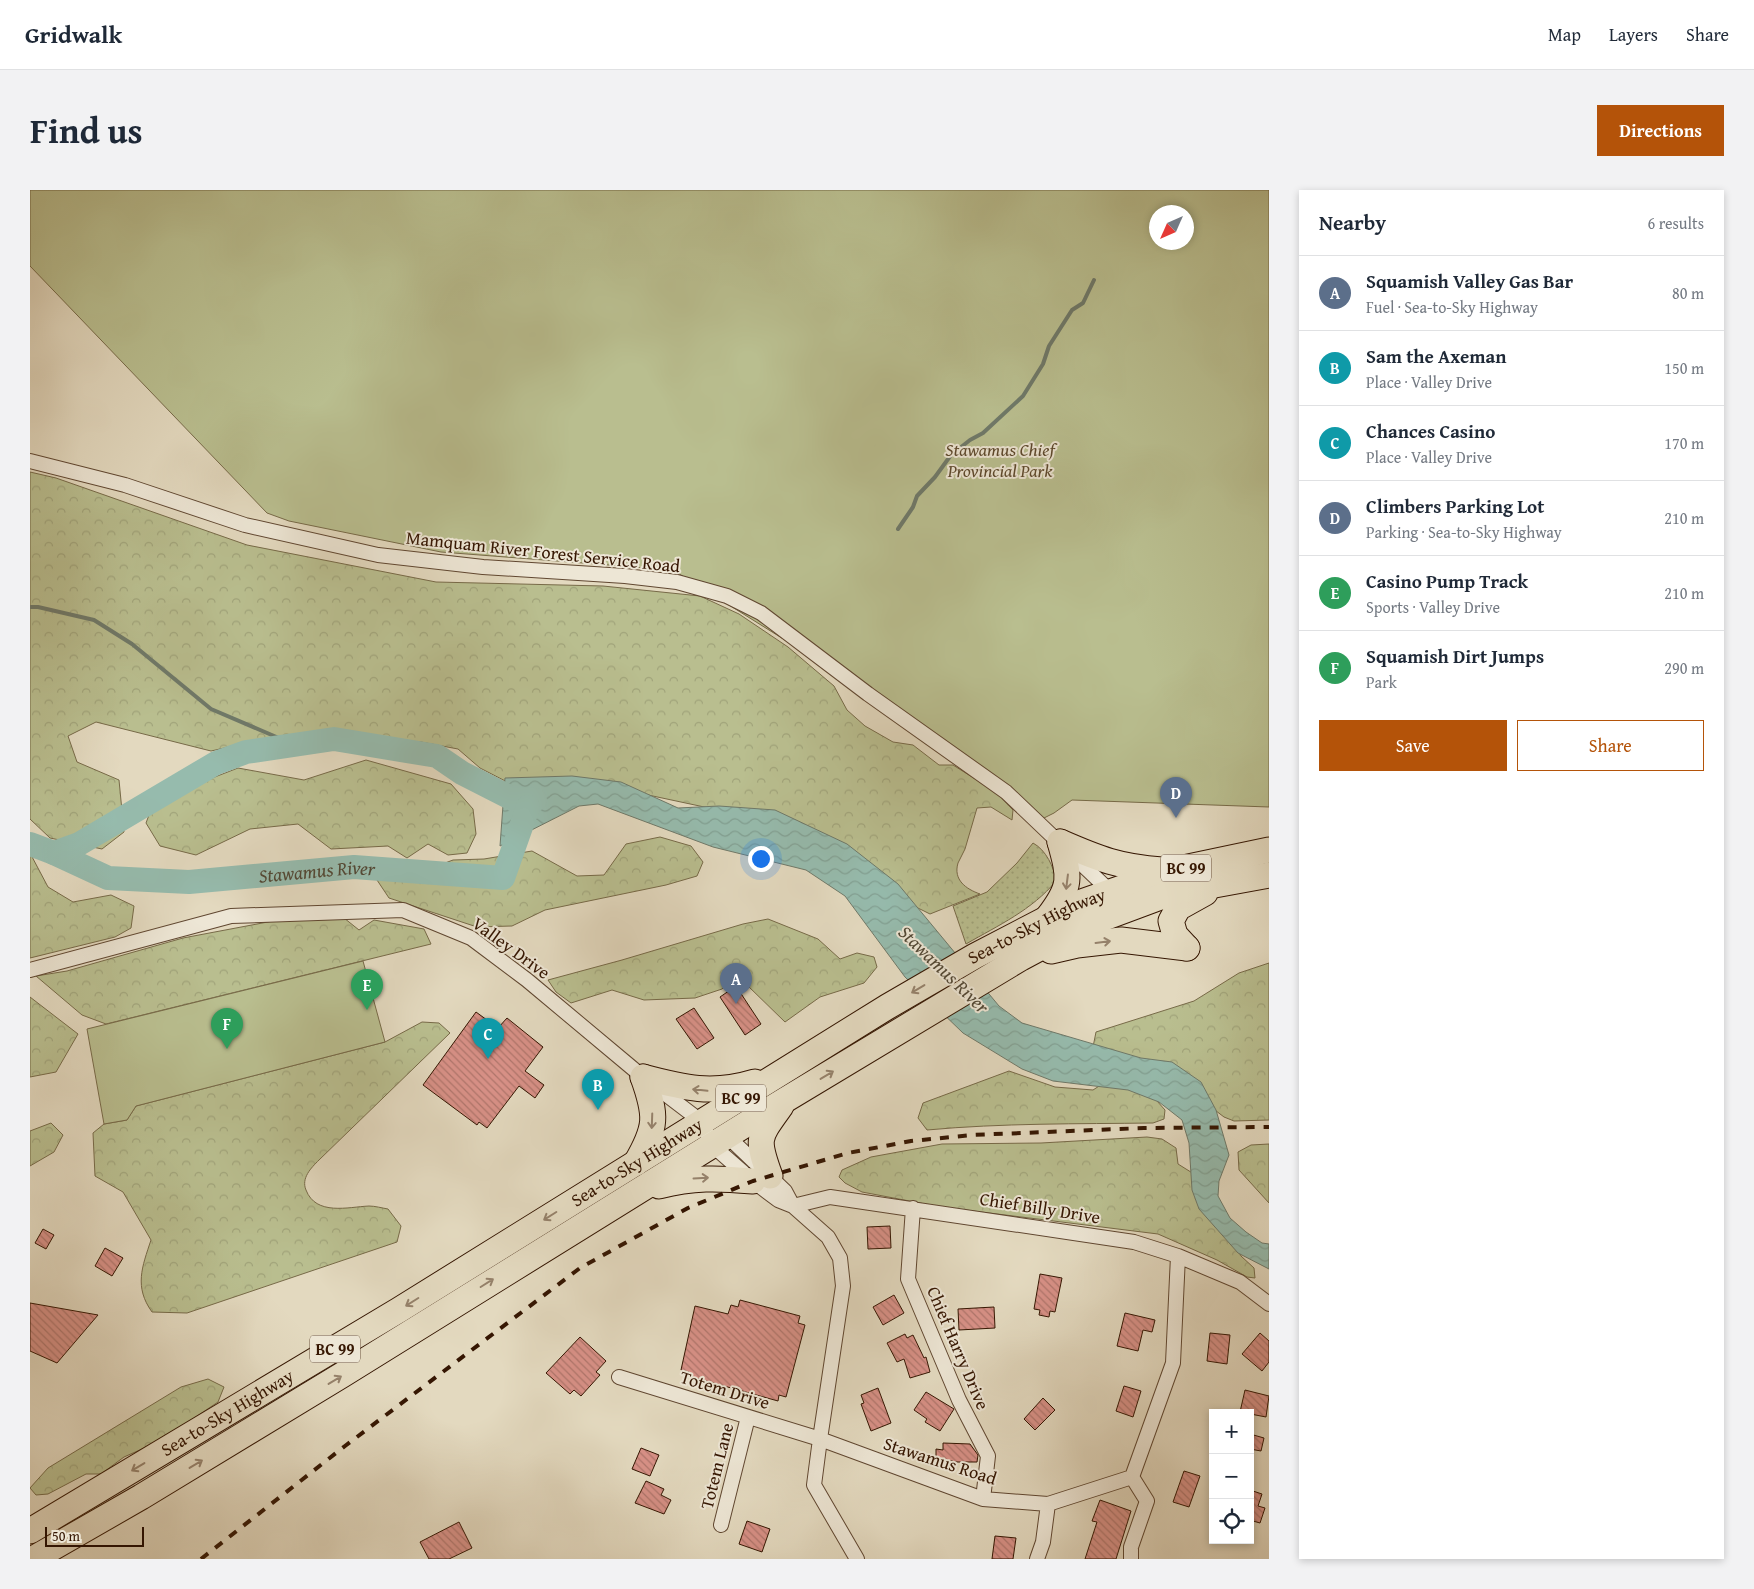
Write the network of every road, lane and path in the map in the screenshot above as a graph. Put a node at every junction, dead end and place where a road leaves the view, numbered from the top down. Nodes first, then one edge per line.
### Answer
1 (30, 461) edge
2 (1060, 842) junction
3 (1269, 850) edge
4 (1174, 870) junction
5 (1269, 875) edge
6 (1220, 884) junction
7 (1110, 892) junction
8 (1128, 909) junction
9 (1048, 918) junction
10 (1021, 958) junction
11 (30, 970) edge
12 (781, 1073) junction
13 (643, 1078) junction
14 (785, 1100) junction
15 (702, 1122) junction
16 (720, 1140) junction
17 (636, 1163) junction
18 (762, 1178) junction
19 (637, 1191) junction
20 (793, 1206) junction
21 (913, 1208) junction
22 (1178, 1256) junction
23 (1269, 1304) edge
24 (619, 1377) dead end
25 (748, 1417) junction
26 (820, 1439) junction
27 (1132, 1478) junction
28 (983, 1498) junction
29 (1048, 1504) junction
30 (721, 1525) dead end
31 (30, 1531) edge
32 (33, 1559) edge
33 (857, 1559) edge
34 (1037, 1559) edge
35 (1132, 1559) edge

1 - 2 street, Mamquam River Forest Service Road
2 - 4 highway
2 - 7 street, Mamquam River Forest Service Road
2 -> 9 highway
3 - 4 highway, Sea-to-Sky Highway / BC 99
4 - 7 highway, Sea-to-Sky Highway / BC 99
5 - 6 highway, Sea-to-Sky Highway / BC 99
6 - 8 highway, Sea-to-Sky Highway / BC 99
10 -> 6 highway
7 - 8 street, Mamquam River Forest Service Road
7 - 9 highway, Sea-to-Sky Highway / BC 99
8 - 10 highway, Sea-to-Sky Highway / BC 99
9 -> 12 highway, Sea-to-Sky Highway / BC 99
14 -> 10 highway, Sea-to-Sky Highway / BC 99
11 - 13 street, Valley Drive
12 -> 13 highway
12 - 15 highway, Sea-to-Sky Highway / BC 99
13 - 15 street, Valley Drive
13 -> 17 highway
14 - 16 highway, Sea-to-Sky Highway / BC 99
14 - 18 highway
15 - 16 street, Valley Drive
15 - 17 highway, Sea-to-Sky Highway / BC 99
16 - 18 street
16 - 19 highway, Sea-to-Sky Highway / BC 99
17 -> 31 highway, Sea-to-Sky Highway / BC 99
19 -> 18 highway
18 - 20 street
32 -> 19 highway, Sea-to-Sky Highway / BC 99
20 - 21 street, Chief Billy Drive
20 - 26 street
21 - 22 street, Chief Billy Drive
21 - 28 street, Chief Harry Drive
22 - 23 street, Chief Billy Drive
22 - 27 street
24 - 25 street, Totem Drive
25 - 26 street, Totem Drive
25 - 30 street, Totem Lane
26 - 28 street, Stawamus Road
26 - 33 street
27 - 29 street, Stawamus Road
27 - 35 street
28 - 29 street, Stawamus Road
29 - 34 street

